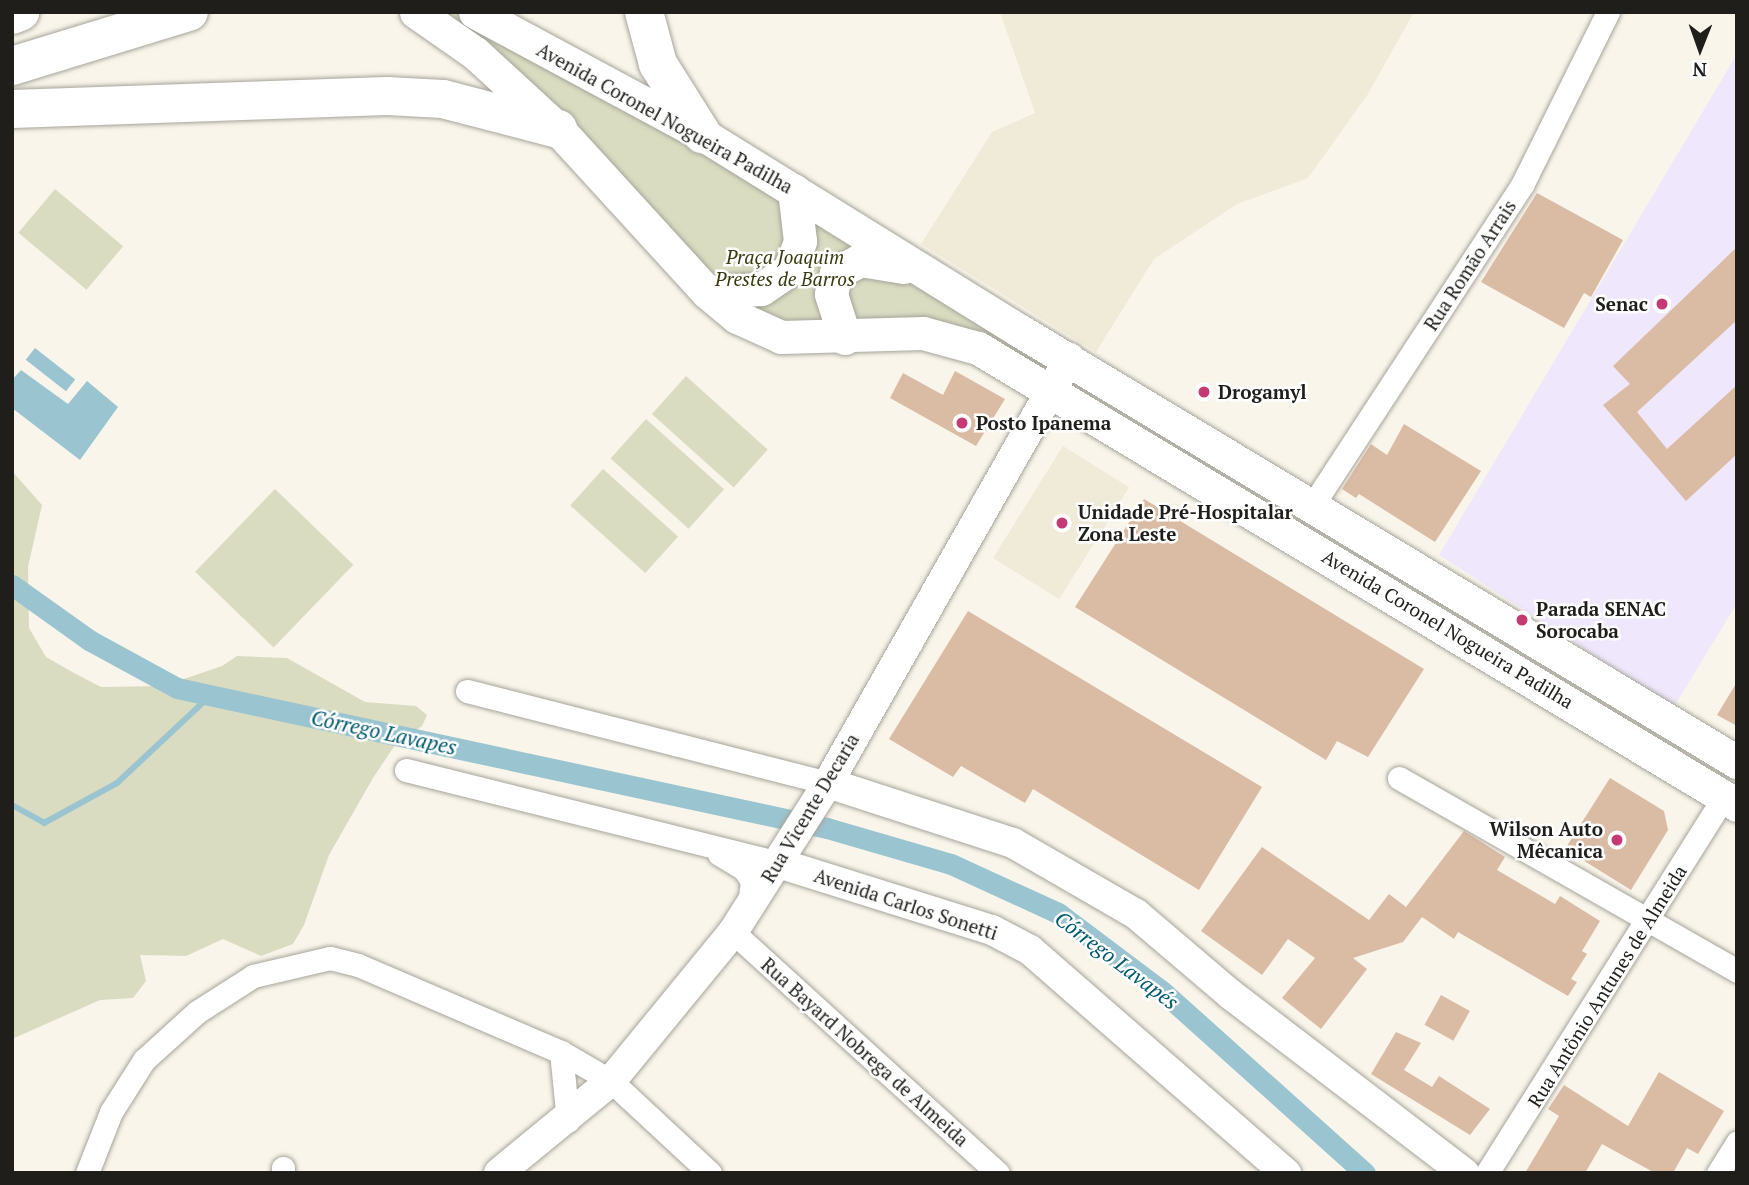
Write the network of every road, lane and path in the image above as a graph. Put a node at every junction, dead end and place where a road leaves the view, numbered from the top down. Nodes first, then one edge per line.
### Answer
1 (20, 12) edge
2 (189, 12) edge
3 (416, 12) edge
4 (475, 12) edge
5 (644, 12) edge
6 (1608, 12) edge
7 (12, 15) edge
8 (12, 66) edge
9 (12, 109) edge
10 (558, 129) junction
11 (702, 134) junction
12 (794, 190) junction
13 (923, 272) junction
14 (707, 292) junction
15 (845, 338) junction
16 (1069, 358) junction
17 (1051, 389) junction
18 (1312, 506) junction
19 (467, 691) dead end
20 (854, 737) junction
21 (1737, 762) edge
22 (406, 770) dead end
23 (1399, 778) dead end
24 (823, 790) junction
25 (886, 800) junction
26 (1730, 801) edge
27 (654, 829) junction
28 (784, 854) junction
29 (749, 906) junction
30 (1650, 919) junction
31 (733, 932) junction
32 (1737, 971) edge
33 (561, 1052) junction
34 (611, 1081) junction
35 (568, 1121) junction
36 (1737, 1142) edge
37 (87, 1173) edge
38 (499, 1173) edge
39 (710, 1173) edge
40 (998, 1173) edge
41 (1286, 1173) edge
42 (1464, 1173) edge
43 (1487, 1173) edge
44 (1717, 1173) edge

1 - 7 highway
2 - 8 highway
3 - 10 main road, Avenida Coronel Nogueira Padilha
4 - 11 main road, Avenida Coronel Nogueira Padilha
5 - 11 highway
6 - 18 street, Rua Romão Arrais
9 - 10 highway
10 - 14 main road, Avenida Coronel Nogueira Padilha
11 - 12 main road, Avenida Coronel Nogueira Padilha
12 - 13 main road, Avenida Coronel Nogueira Padilha
12 - 14 main road
13 - 15 main road
13 - 16 main road, Avenida Coronel Nogueira Padilha
14 - 15 main road, Avenida Coronel Nogueira Padilha
15 - 17 main road, Avenida Coronel Nogueira Padilha
16 - 17 street
16 - 18 main road, Avenida Coronel Nogueira Padilha
17 - 20 street, Rua Vicente Decaria
17 - 26 main road, Avenida Coronel Nogueira Padilha
18 - 21 main road, Avenida Coronel Nogueira Padilha
19 - 24 street
20 - 24 street, Rua Vicente Decaria
20 - 25 street
22 - 27 street, Avenida Carlos Sonetti
23 - 30 street
24 - 25 street
24 - 28 street, Rua Vicente Decaria
25 - 42 street
26 - 30 street, Rua Antônio Antunes de Almeida
27 - 28 street, Avenida Carlos Sonetti
27 - 29 street, Avenida Carlos Sonetti
28 - 29 street, Rua Vicente Decaria
28 - 41 street, Avenida Carlos Sonetti
29 - 31 street, Rua Vicente Decaria
30 - 32 street
30 - 43 street, Rua Antônio Antunes de Almeida
31 - 34 street, Rua Vicente Decaria
31 - 40 street, Rua Bayard Nobrega de Almeida
33 - 34 street
33 - 35 street
33 - 37 street
34 - 35 street, Rua Vicente Decaria
34 - 39 street
35 - 38 street, Rua Vicente Decaria
36 - 44 street

